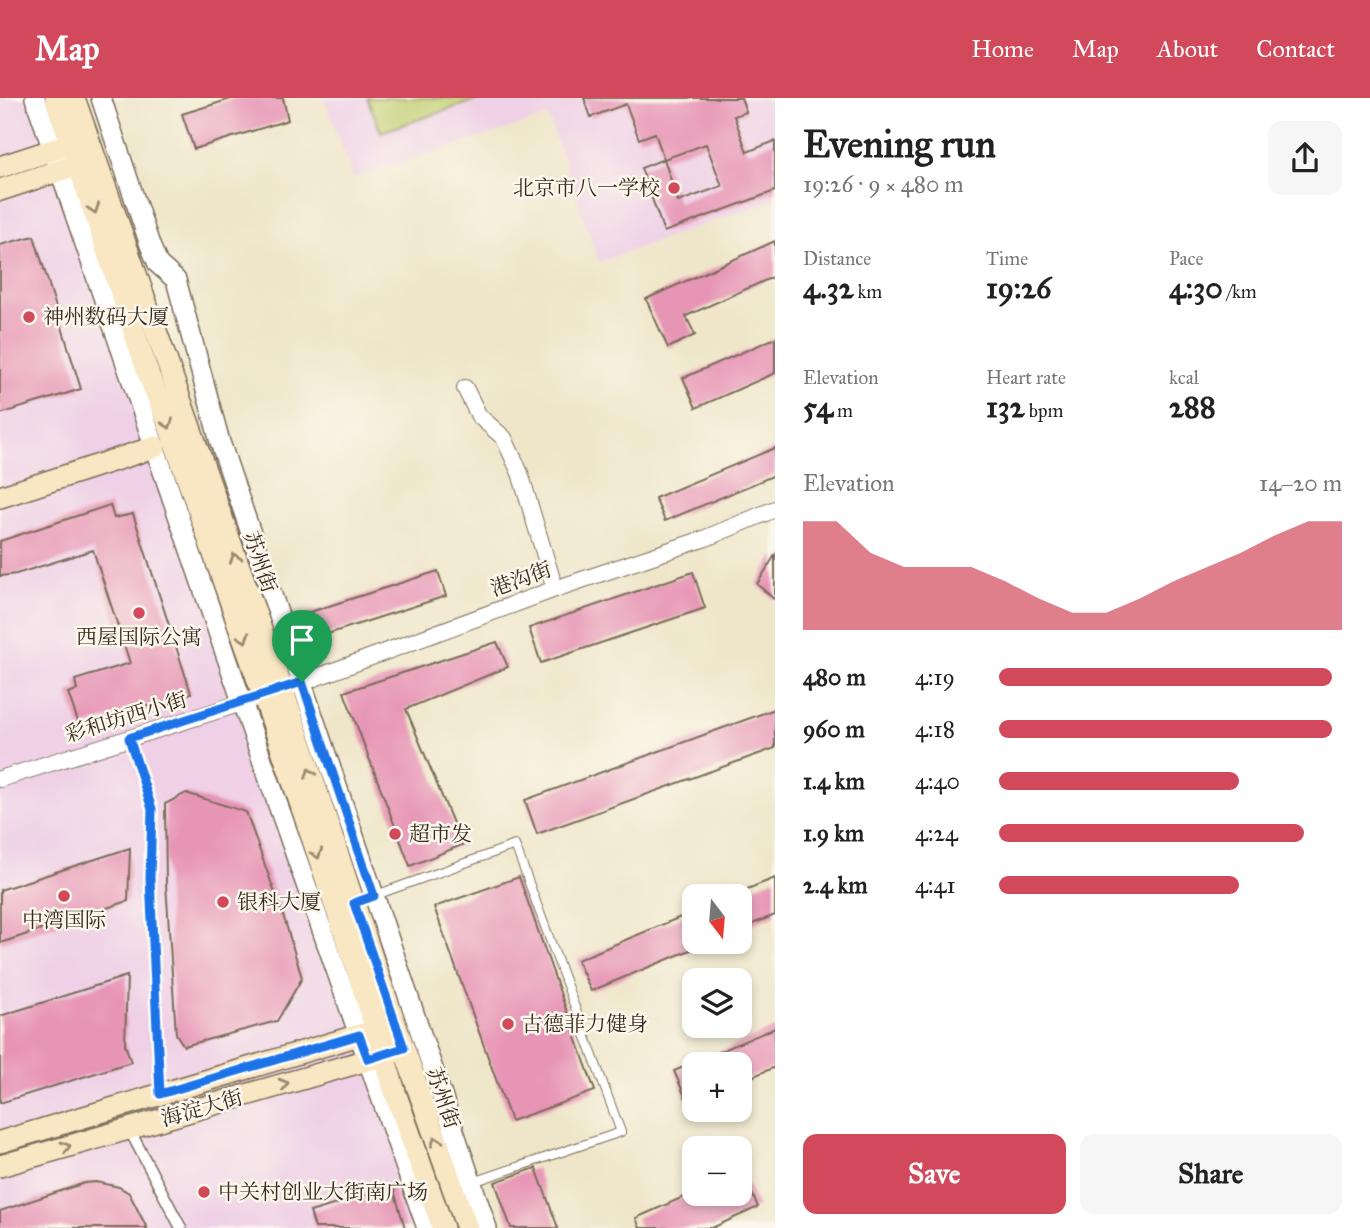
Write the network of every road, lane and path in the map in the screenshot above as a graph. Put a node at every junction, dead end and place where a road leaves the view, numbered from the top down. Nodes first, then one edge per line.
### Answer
1 (35, 98) edge
2 (55, 98) edge
3 (74, 98) edge
4 (101, 98) edge
5 (74, 154) junction
6 (0, 167) edge
7 (0, 190) edge
8 (465, 388) dead end
9 (155, 447) junction
10 (0, 497) edge
11 (775, 509) edge
12 (555, 589) junction
13 (272, 692) junction
14 (129, 738) junction
15 (0, 779) edge
16 (374, 896) junction
17 (354, 903) junction
18 (377, 1029) junction
19 (404, 1048) junction
20 (376, 1057) junction
21 (160, 1094) junction
22 (128, 1129) junction
23 (0, 1142) edge
24 (0, 1166) edge
25 (463, 1186) junction
26 (181, 1228) edge
27 (427, 1228) edge
28 (443, 1228) edge
29 (467, 1228) edge
30 (487, 1228) edge

1 - 5 street, 苏州街
2 - 5 main road, 苏州街
3 - 5 main road, 苏州街
4 - 13 street, 苏州街
5 - 6 main road
5 - 7 main road
5 - 9 street, 苏州街
5 - 13 main road, 苏州街
8 - 12 street
9 - 10 main road
9 - 13 street, 苏州街
11 - 12 street, 港沟街
12 - 13 street, 港沟街
13 - 14 street, 彩和坊西小街
13 - 16 street, 苏州街
17 -> 13 main road, 苏州街
13 - 18 main road, 苏州街
14 - 15 street, 彩和坊西小街
14 - 21 lane
16 - 17 lane
16 - 25 street, 苏州街
16 - 25 lane
17 - 18 main road, 苏州街
18 - 19 main road, 苏州街
18 - 20 main road, 苏州街
18 - 21 main road, 海淀大街
19 - 20 main road, 海淀大街
25 -> 19 main road, 苏州街
22 -> 20 main road, 海淀大街
20 - 27 street, 苏州街
20 - 28 main road, 苏州街
21 - 23 main road, 海淀大街
24 -> 22 main road, 海淀大街
22 - 26 street
25 - 29 main road, 苏州街
25 - 30 street, 苏州街

